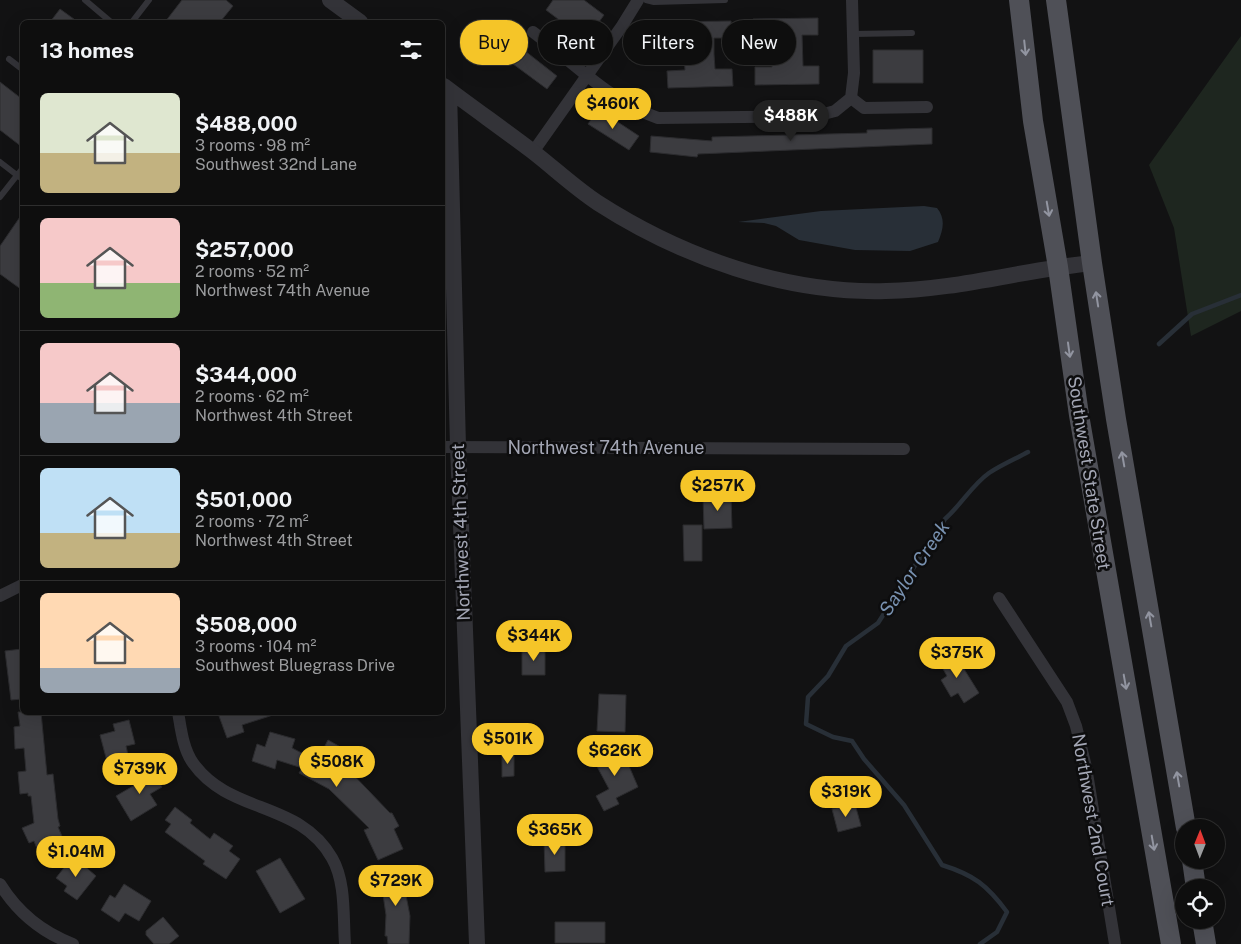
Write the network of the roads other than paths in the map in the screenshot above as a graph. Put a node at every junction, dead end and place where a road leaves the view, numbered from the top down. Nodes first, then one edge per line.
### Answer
1 (85, 0) edge
2 (149, 0) edge
3 (330, 0) edge
4 (638, 0) edge
5 (646, 0) edge
6 (725, 0) edge
7 (852, 0) edge
8 (1020, 0) edge
9 (1056, 0) edge
10 (109, 20) edge
11 (134, 20) edge
12 (357, 20) edge
13 (533, 32) dead end
14 (912, 33) dead end
15 (853, 34) junction
16 (9, 59) dead end
17 (20, 67) edge
18 (588, 76) junction
19 (446, 88) edge
20 (851, 98) junction
21 (927, 107) dead end
22 (533, 152) junction
23 (0, 162) edge
24 (20, 178) edge
25 (0, 197) edge
26 (448, 239) edge
27 (1092, 263) junction
28 (1058, 267) junction
29 (450, 447) edge
30 (904, 450) dead end
31 (20, 585) edge
32 (0, 596) edge
33 (999, 598) dead end
34 (179, 715) edge
35 (1184, 819) edge
36 (0, 884) edge
37 (1204, 929) edge
38 (73, 944) edge
39 (345, 944) edge
40 (477, 944) edge
41 (1115, 944) edge
42 (1171, 944) edge
43 (1206, 944) edge

1 - 10 lane
2 - 11 lane
3 - 12 street
4 - 18 street
5 - 6 lane
7 - 15 street
8 -> 28 main road, Southwest State Street
9 - 27 main road, Southwest State Street
13 - 18 street
14 - 15 lane
15 - 20 street
16 - 17 lane
18 - 20 street
18 - 22 street
19 - 22 street
19 - 26 street, Northwest 4th Street
20 - 21 street
22 - 28 street
23 - 24 lane
24 - 25 lane
26 - 29 street, Northwest 4th Street
27 - 28 street
35 -> 27 main road, Southwest State Street
28 -> 42 main road, Southwest State Street
29 - 30 street, Northwest 74th Avenue
29 - 40 street, Northwest 4th Street
31 - 32 street
33 - 41 street, Northwest 2nd Court
34 - 39 street
36 - 38 street
37 - 43 main road

